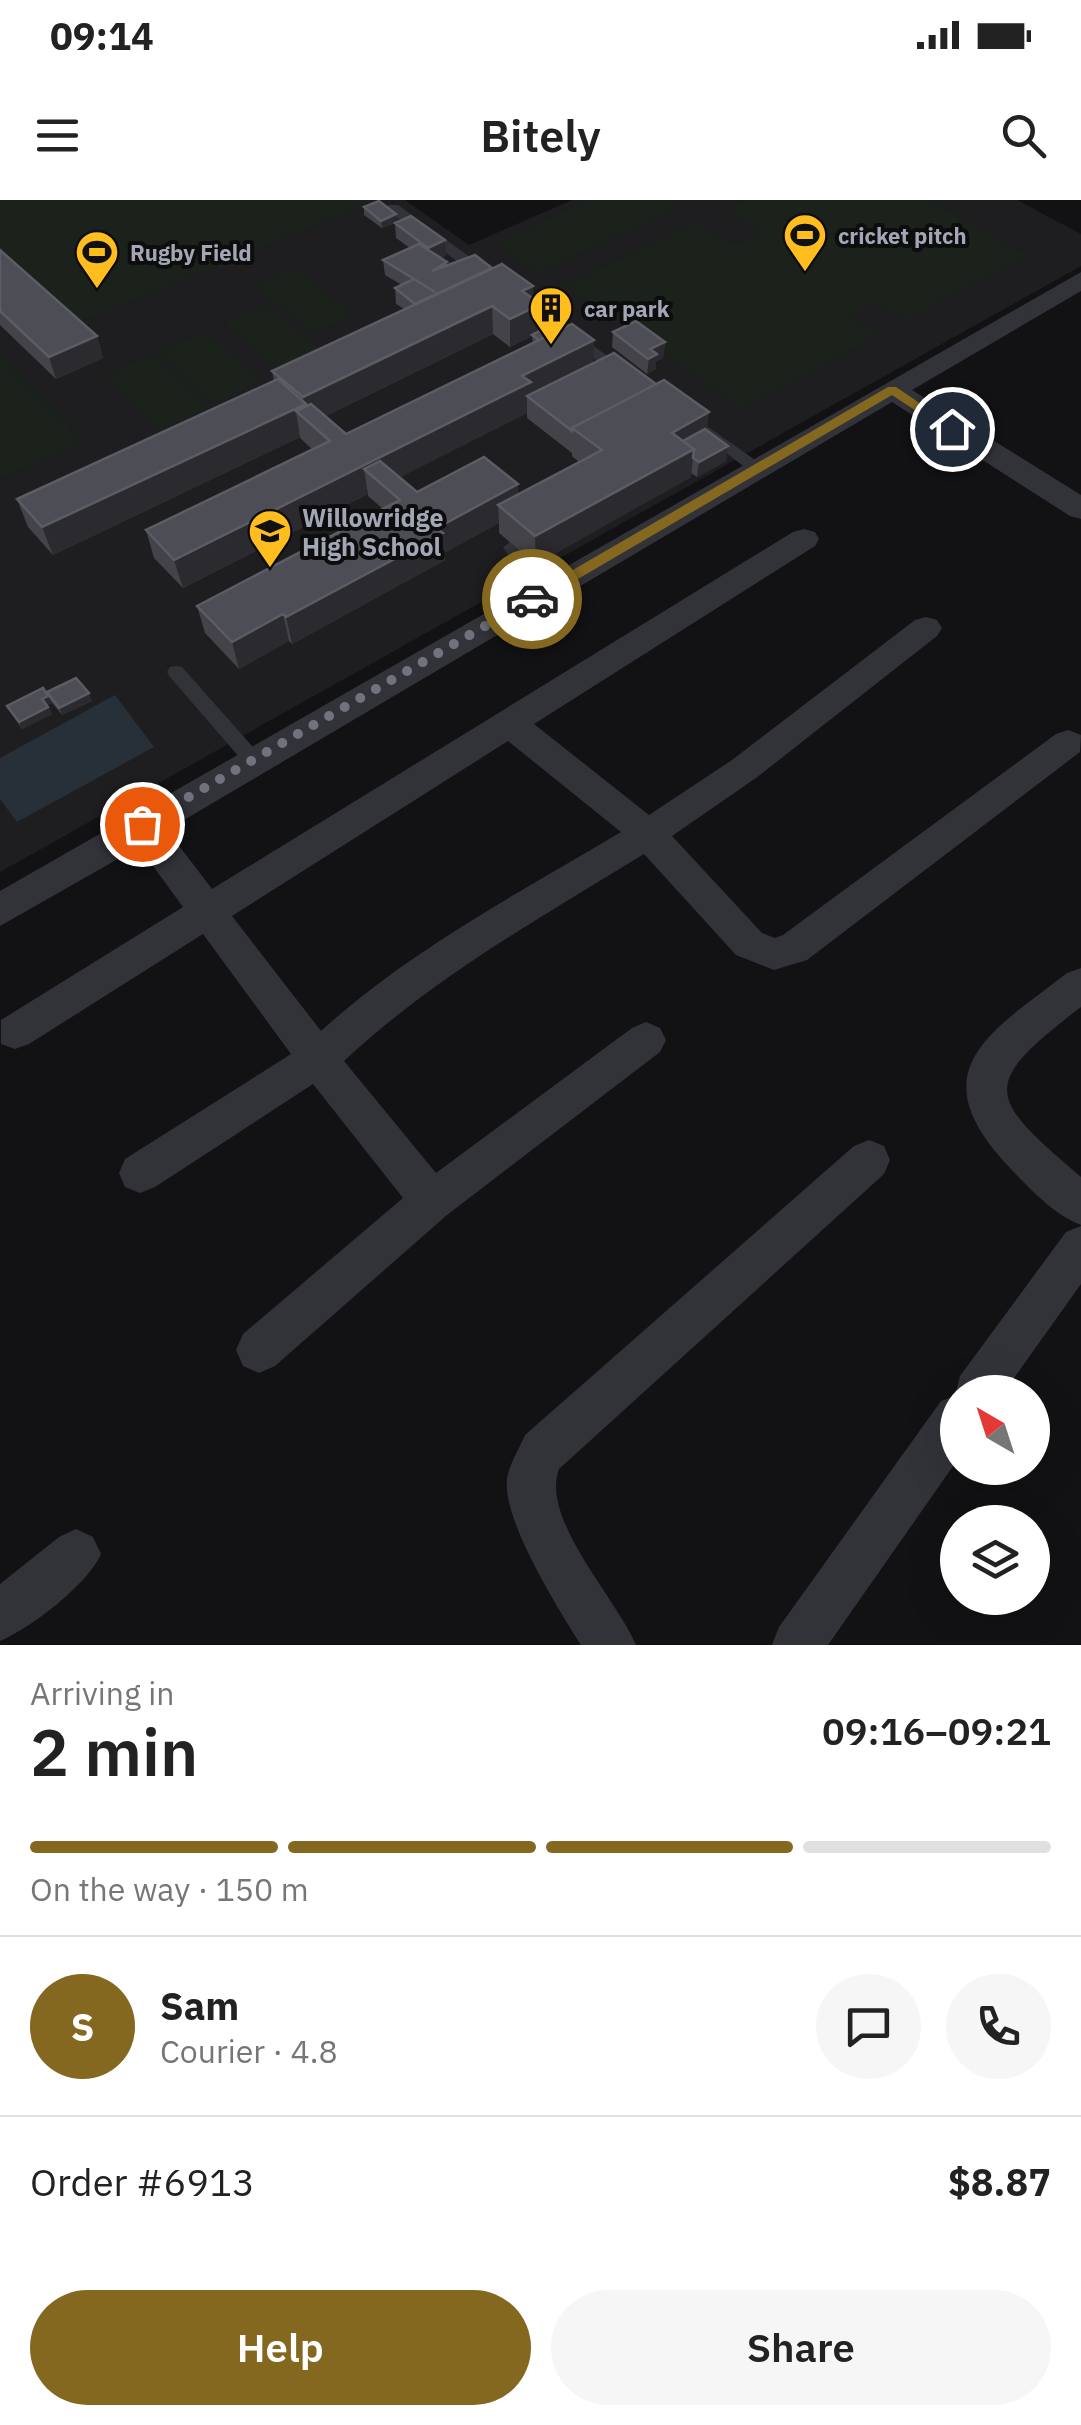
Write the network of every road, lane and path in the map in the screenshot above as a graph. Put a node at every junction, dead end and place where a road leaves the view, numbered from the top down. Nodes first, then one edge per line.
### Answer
1 (393, 208) edge
2 (1081, 280) edge
3 (496, 282) edge
4 (511, 294) edge
5 (644, 386) edge
6 (892, 390) junction
7 (689, 418) edge
8 (704, 429) junction
9 (688, 438) edge
10 (756, 468) junction
11 (1081, 510) edge
12 (556, 517) edge
13 (804, 540) dead end
14 (550, 589) junction
15 (926, 628) dead end
16 (176, 672) dead end
17 (511, 725) junction
18 (1068, 743) dead end
19 (253, 760) junction
20 (142, 824) junction
21 (648, 834) junction
22 (0, 910) edge
23 (206, 910) junction
24 (1081, 985) edge
25 (14, 1032) dead end
26 (646, 1040) dead end
27 (318, 1059) junction
28 (868, 1160) dead end
29 (140, 1173) dead end
30 (432, 1201) junction
31 (1081, 1204) edge
32 (1077, 1261) edge
33 (259, 1350) dead end
34 (989, 1375) edge
35 (940, 1443) edge
36 (76, 1554) dead end
37 (0, 1616) edge
38 (610, 1645) edge
39 (797, 1645) edge

1 - 3 lane
2 - 6 street
4 - 5 lane
6 - 10 street
6 - 11 street
7 - 8 lane
8 - 9 lane
8 - 10 lane
10 - 14 street
12 - 14 lane
13 - 17 street
14 - 19 street
15 - 21 street
16 - 19 lane
17 - 21 street
17 - 23 street
18 - 21 street
19 - 20 street
20 - 22 street
20 - 23 street
21 - 27 street
23 - 25 street
23 - 27 street
24 - 31 street
26 - 30 street
27 - 29 street
27 - 30 street
28 - 38 street
30 - 33 street
32 - 34 street
35 - 39 street
36 - 37 street

